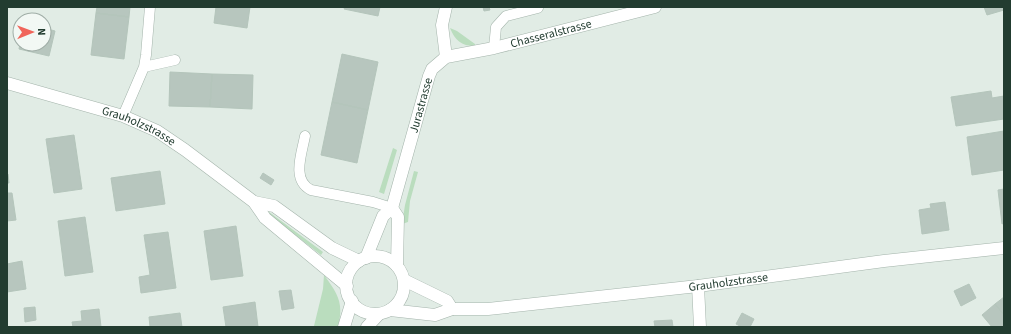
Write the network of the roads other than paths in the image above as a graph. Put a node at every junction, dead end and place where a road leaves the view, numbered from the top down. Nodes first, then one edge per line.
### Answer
1 (150, 7) edge
2 (446, 7) edge
3 (655, 7) edge
4 (538, 8) dead end
5 (494, 48) junction
6 (446, 57) junction
7 (175, 60) dead end
8 (144, 67) junction
9 (7, 83) edge
10 (123, 116) junction
11 (305, 136) dead end
12 (254, 202) junction
13 (392, 208) junction
14 (1004, 248) edge
15 (363, 259) junction
16 (397, 266) junction
17 (404, 280) junction
18 (346, 286) junction
19 (698, 286) junction
20 (352, 302) junction
21 (452, 309) junction
22 (385, 312) junction
23 (344, 327) edge
24 (367, 327) edge
25 (700, 327) edge

1 - 8 lane
2 - 6 street
3 - 5 street, Chasseralstrasse
4 - 5 lane
5 - 6 street, Chasseralstrasse
6 - 13 street, Jurastrasse
7 - 8 lane
8 - 10 lane
9 - 10 street, Grauholzstrasse
10 - 12 street, Grauholzstrasse
11 - 13 lane
12 - 15 street, Grauholzstrasse
12 - 18 street, Grauholzstrasse
13 - 15 street, Jurastrasse
13 - 16 street
14 - 19 street, Grauholzstrasse
15 - 16 street
15 - 18 street
16 - 17 street
17 - 21 street
17 - 22 street
18 - 20 street
19 - 21 street, Grauholzstrasse
19 - 25 street
20 - 22 street
20 - 23 street
21 - 22 street, Grauholzstrasse
22 - 24 street

